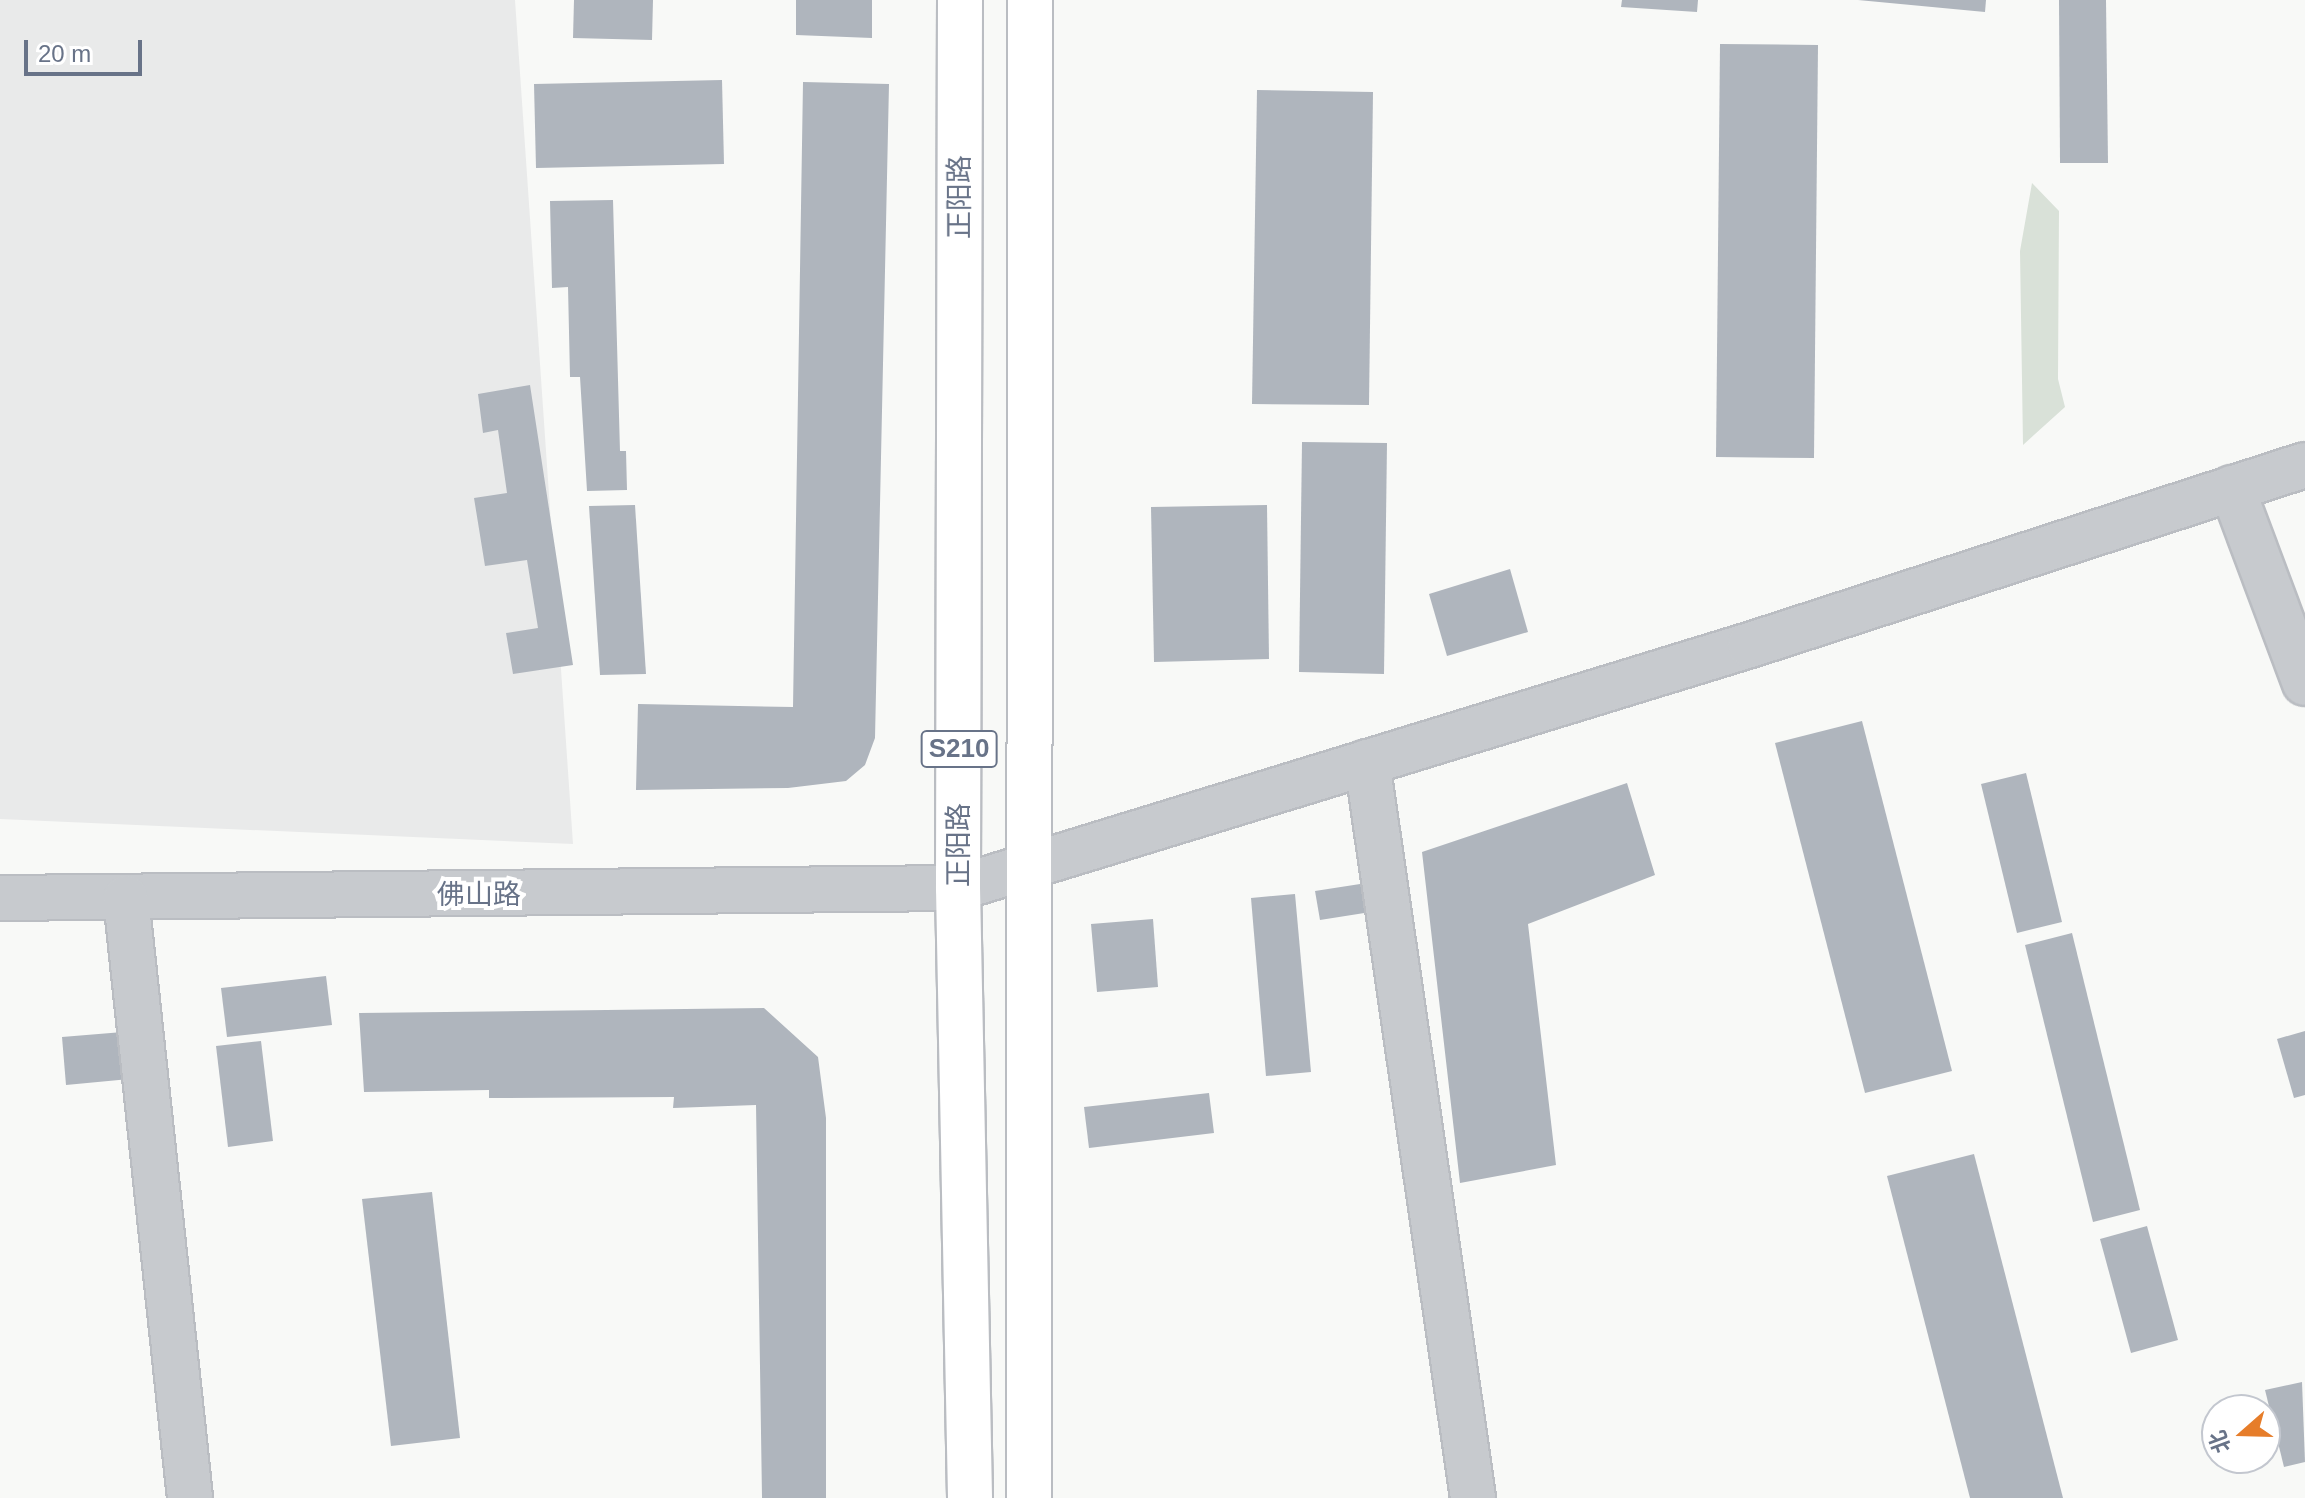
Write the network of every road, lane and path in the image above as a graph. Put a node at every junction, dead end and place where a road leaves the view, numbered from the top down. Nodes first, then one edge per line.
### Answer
1 (960, 0) edge
2 (1030, 0) edge
3 (2305, 465) edge
4 (2232, 488) junction
5 (2305, 683) edge
6 (1367, 762) junction
7 (1029, 869) junction
8 (958, 888) junction
9 (0, 898) edge
10 (126, 898) junction
11 (190, 1498) edge
12 (970, 1498) edge
13 (1029, 1498) edge
14 (1473, 1498) edge

1 - 8 main road, 正阳路 / S210
2 - 7 main road
3 - 4 street, 佛山路
4 - 5 street
4 - 6 street, 佛山路
6 - 7 street, 佛山路
6 - 14 street
7 - 8 street, 佛山路
7 - 13 main road
8 - 10 street, 佛山路
8 - 12 main road, 正阳路 / S210
9 - 10 street, 佛山路
10 - 11 street

